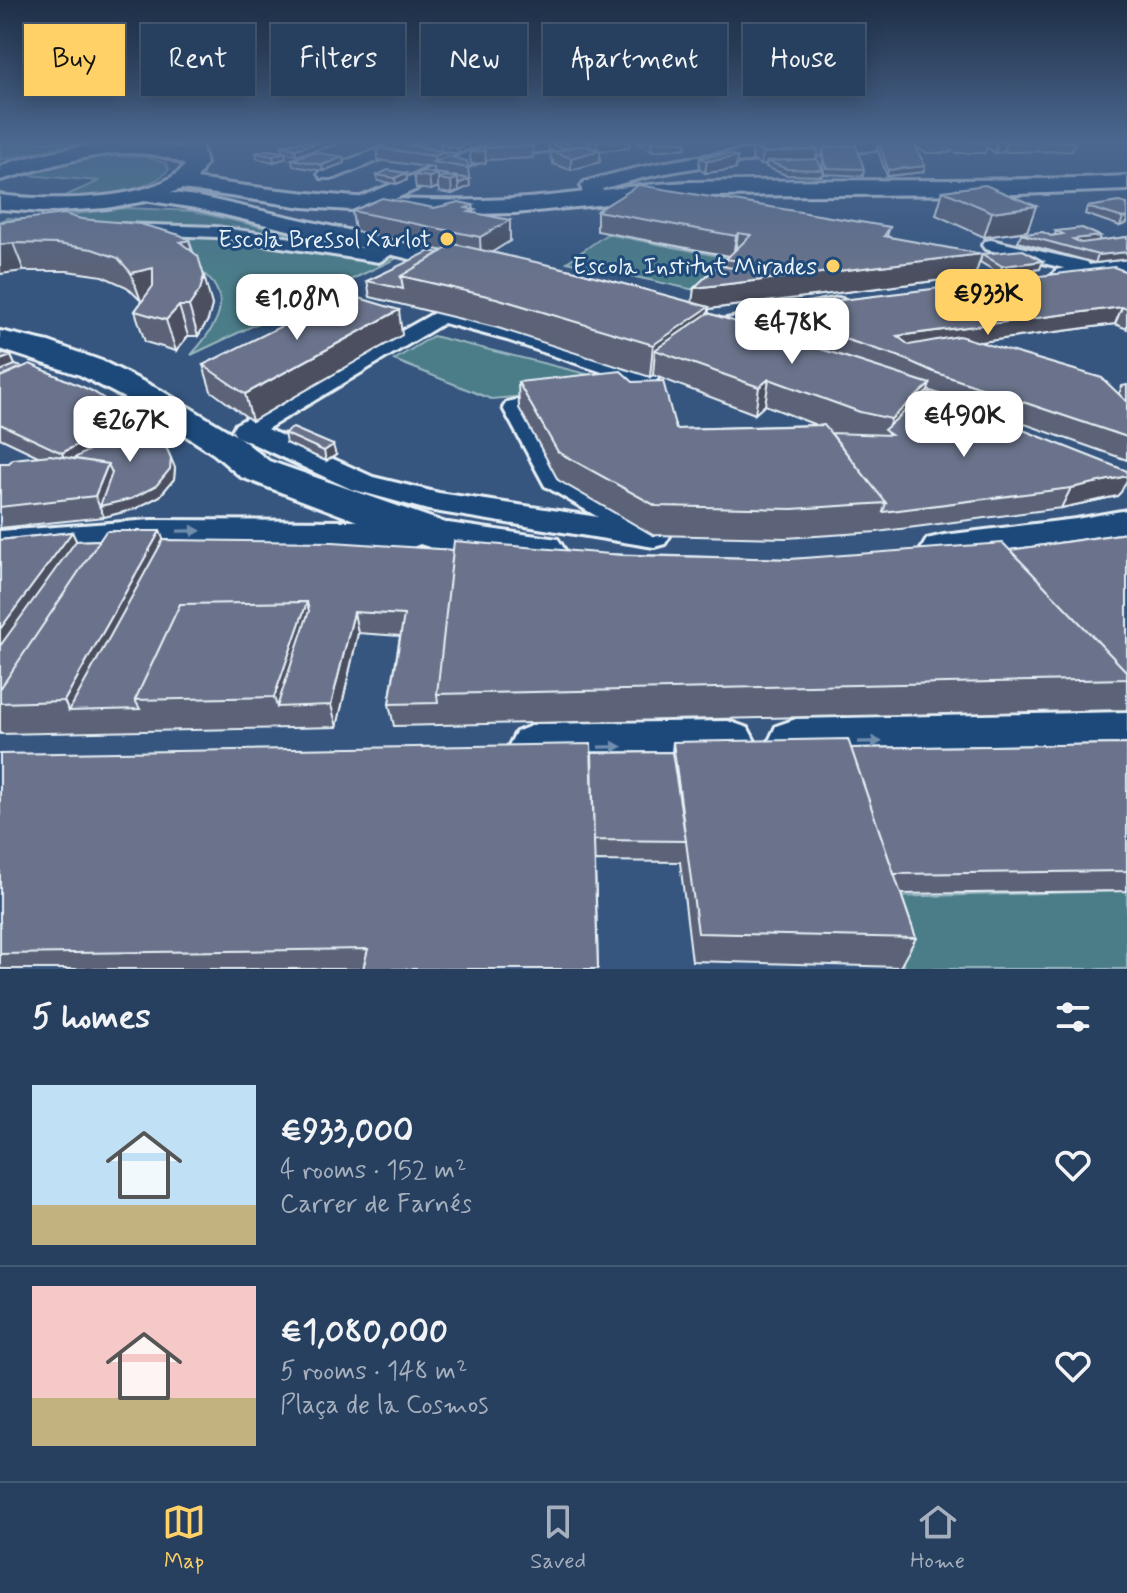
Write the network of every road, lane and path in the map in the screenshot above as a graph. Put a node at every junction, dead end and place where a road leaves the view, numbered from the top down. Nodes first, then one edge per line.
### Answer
1 (164, 187) edge
2 (210, 187) edge
3 (397, 187) edge
4 (591, 187) edge
5 (1014, 187) edge
6 (401, 188) joint
7 (144, 195) junction
8 (593, 198) junction
9 (1, 203) edge
10 (364, 204) junction
11 (104, 229) edge
12 (991, 245) edge
13 (385, 253) dead end
14 (1109, 271) edge
15 (511, 274) edge
16 (1025, 282) edge
17 (871, 303) edge
18 (0, 340) edge
19 (782, 348) edge
20 (268, 417) joint
21 (305, 518) junction
22 (1127, 525) edge
23 (448, 539) joint
24 (0, 546) edge
25 (902, 556) edge
26 (686, 562) edge
27 (1127, 736) edge
28 (479, 750) edge

1 - 7 street
2 - 10 street
3 - 6 street
4 - 8 street
5 - 8 street
6 - 10 street
7 - 9 street
7 - 15 street
8 - 10 street
11 - 13 street
12 - 14 street
14 - 16 street
17 - 19 street
18 - 21 street
20 - 20 street
21 - 23 street
24 -> 21 street
22 - 25 street
23 - 26 street
28 -> 27 street

